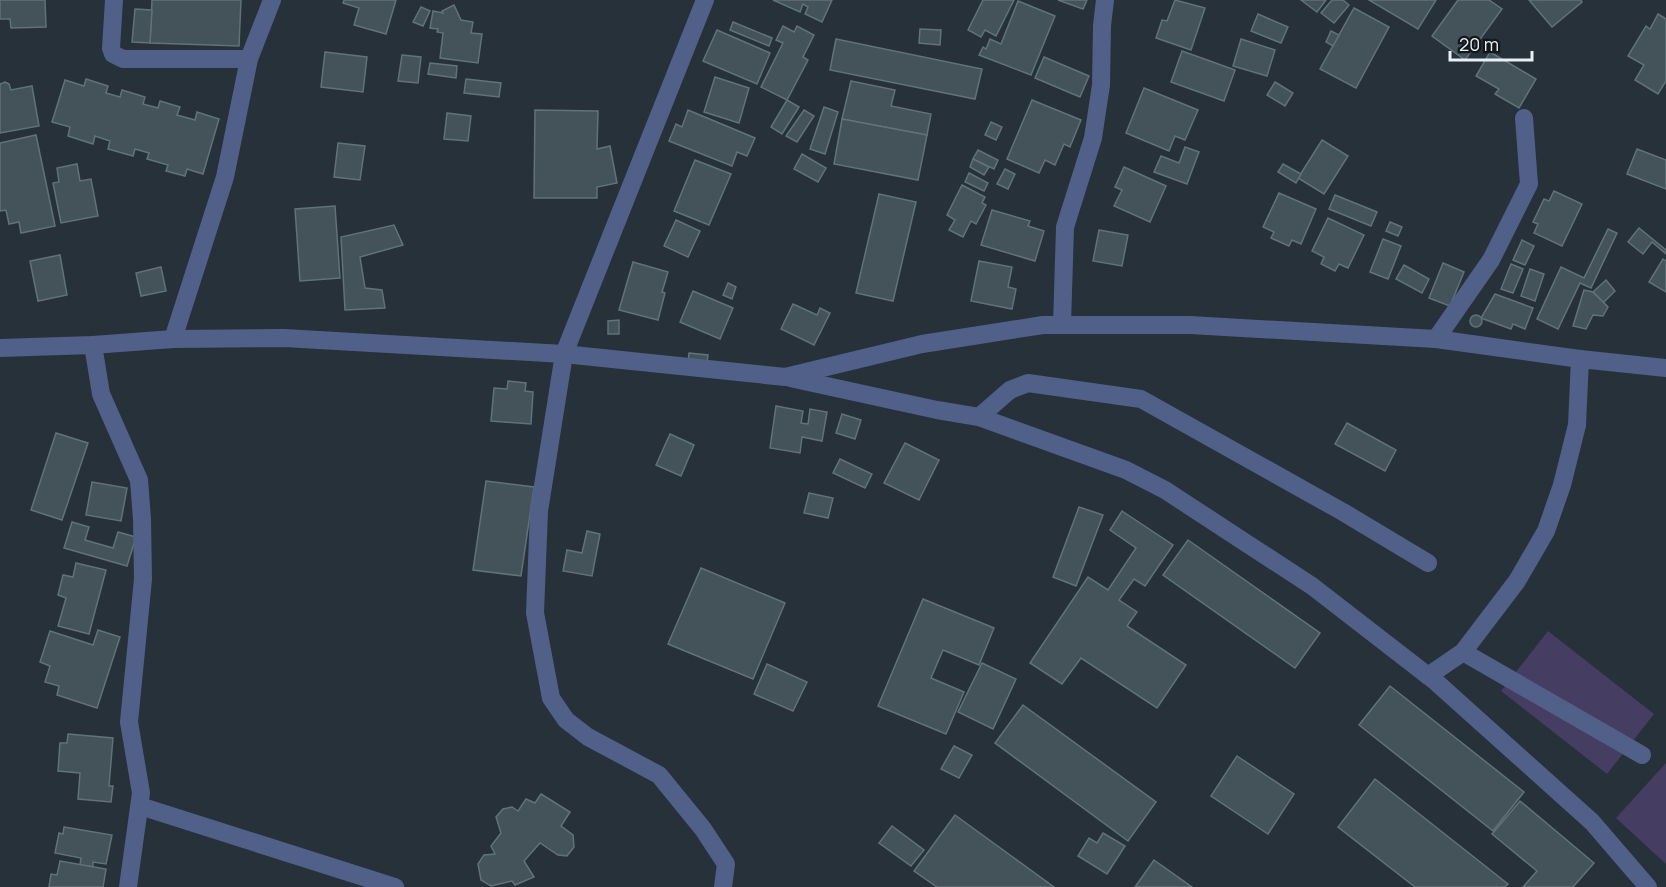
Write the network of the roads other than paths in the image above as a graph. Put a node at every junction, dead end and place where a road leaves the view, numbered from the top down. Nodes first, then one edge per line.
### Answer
1 (114, 0) edge
2 (272, 0) edge
3 (705, 0) edge
4 (1106, 0) edge
5 (249, 59) junction
6 (1524, 118) dead end
7 (1062, 325) junction
8 (173, 339) junction
9 (1436, 339) junction
10 (93, 345) junction
11 (0, 348) edge
12 (564, 354) junction
13 (1580, 359) junction
14 (1666, 368) edge
15 (785, 377) junction
16 (979, 417) junction
17 (1428, 563) dead end
18 (1462, 652) junction
19 (1428, 676) junction
20 (1642, 755) dead end
21 (140, 806) junction
22 (377, 883) edge
23 (128, 887) edge
24 (395, 887) edge
25 (723, 887) edge
26 (1648, 887) edge

1 - 5 street
2 - 5 street
3 - 12 street
4 - 7 street
5 - 8 street
6 - 9 street
7 - 9 street
7 - 15 street
8 - 10 street
8 - 12 street
9 - 13 street
10 - 11 street
10 - 21 street
12 - 15 street
12 - 25 street
13 - 14 street
13 - 18 street
15 - 16 street
16 - 17 street
16 - 19 street
18 - 19 street
18 - 20 street
19 - 26 street
21 - 22 street
21 - 23 street
22 - 24 street

